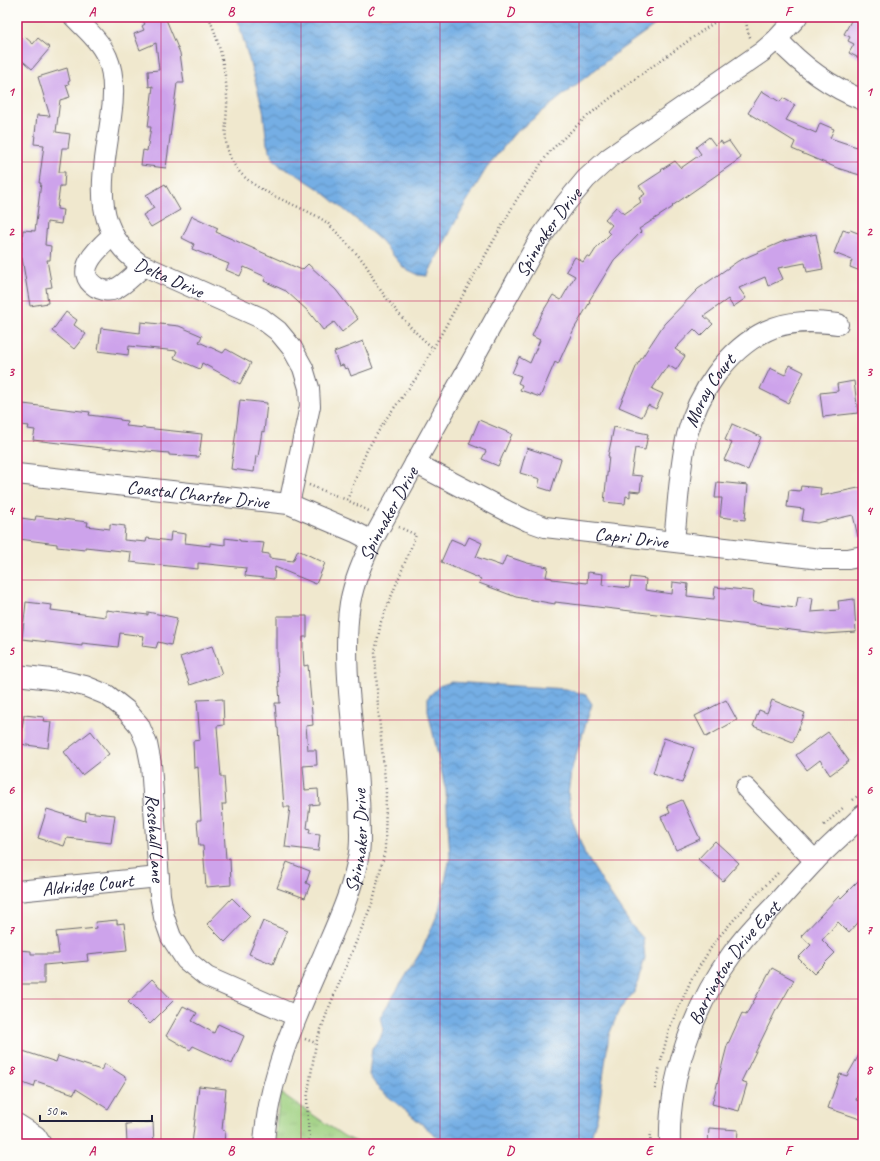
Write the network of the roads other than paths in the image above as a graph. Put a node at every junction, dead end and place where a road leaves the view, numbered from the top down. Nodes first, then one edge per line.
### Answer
1 (74, 17) edge
2 (797, 17) edge
3 (777, 38) junction
4 (863, 100) edge
5 (113, 234) junction
6 (144, 266) junction
7 (838, 324) dead end
8 (415, 463) junction
9 (17, 474) edge
10 (289, 504) junction
11 (372, 541) junction
12 (674, 541) junction
13 (863, 556) edge
14 (17, 675) edge
15 (746, 788) dead end
16 (863, 815) edge
17 (815, 861) junction
18 (158, 877) junction
19 (17, 891) edge
20 (296, 1016) junction
21 (17, 1124) edge
22 (41, 1144) edge
23 (264, 1144) edge
24 (670, 1144) edge

1 - 5 street, Delta Drive
2 - 3 street, Spinnaker Drive
3 - 4 street
3 - 8 street, Spinnaker Drive
5 - 6 street, Delta Drive
5 - 6 street
6 - 10 street, Delta Drive
7 - 12 street, Moray Court
8 - 11 street, Spinnaker Drive
8 - 12 street, Capri Drive
9 - 10 street, Coastal Charter Drive
10 - 11 street, Coastal Charter Drive
11 - 20 street, Spinnaker Drive
12 - 13 street, Capri Drive
14 - 18 street, Rosehall Lane
15 - 17 street
16 - 17 street, Barrington Drive East
17 - 24 street, Barrington Drive East
18 - 19 street, Aldridge Court
18 - 20 street, Rosehall Lane
20 - 23 street, Spinnaker Drive
21 - 22 street

